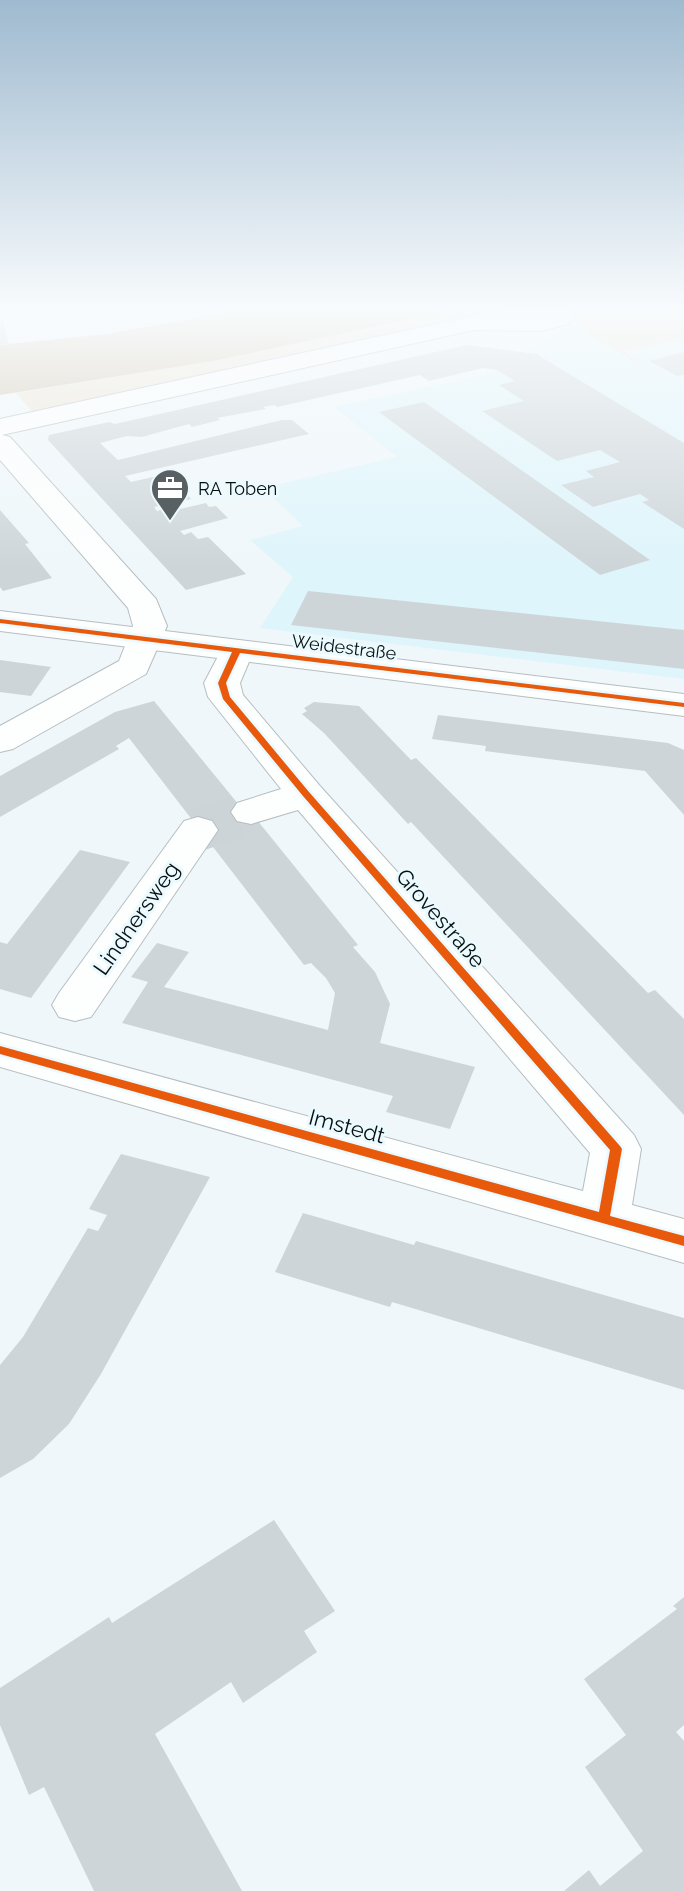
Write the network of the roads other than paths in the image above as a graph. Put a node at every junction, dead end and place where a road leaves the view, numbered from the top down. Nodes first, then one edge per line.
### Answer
1 (150, 394) edge
2 (0, 427) edge
3 (0, 443) edge
4 (0, 621) edge
5 (147, 639) junction
6 (237, 650) junction
7 (684, 705) edge
8 (0, 741) edge
9 (306, 794) junction
10 (251, 812) tunnel mouth
11 (198, 830) tunnel mouth
12 (75, 1005) dead end
13 (0, 1050) edge
14 (604, 1218) junction
15 (684, 1241) edge

1 - 2 street
3 - 5 street
4 - 5 street, Weidestraße
5 - 6 street, Weidestraße
5 - 8 street
6 - 7 street, Weidestraße
6 - 9 street, Grovestraße
9 - 10 street
9 - 14 street, Grovestraße
11 - 12 street, Lindnersweg
13 - 14 street, Imstedt
14 - 15 street, Imstedt

